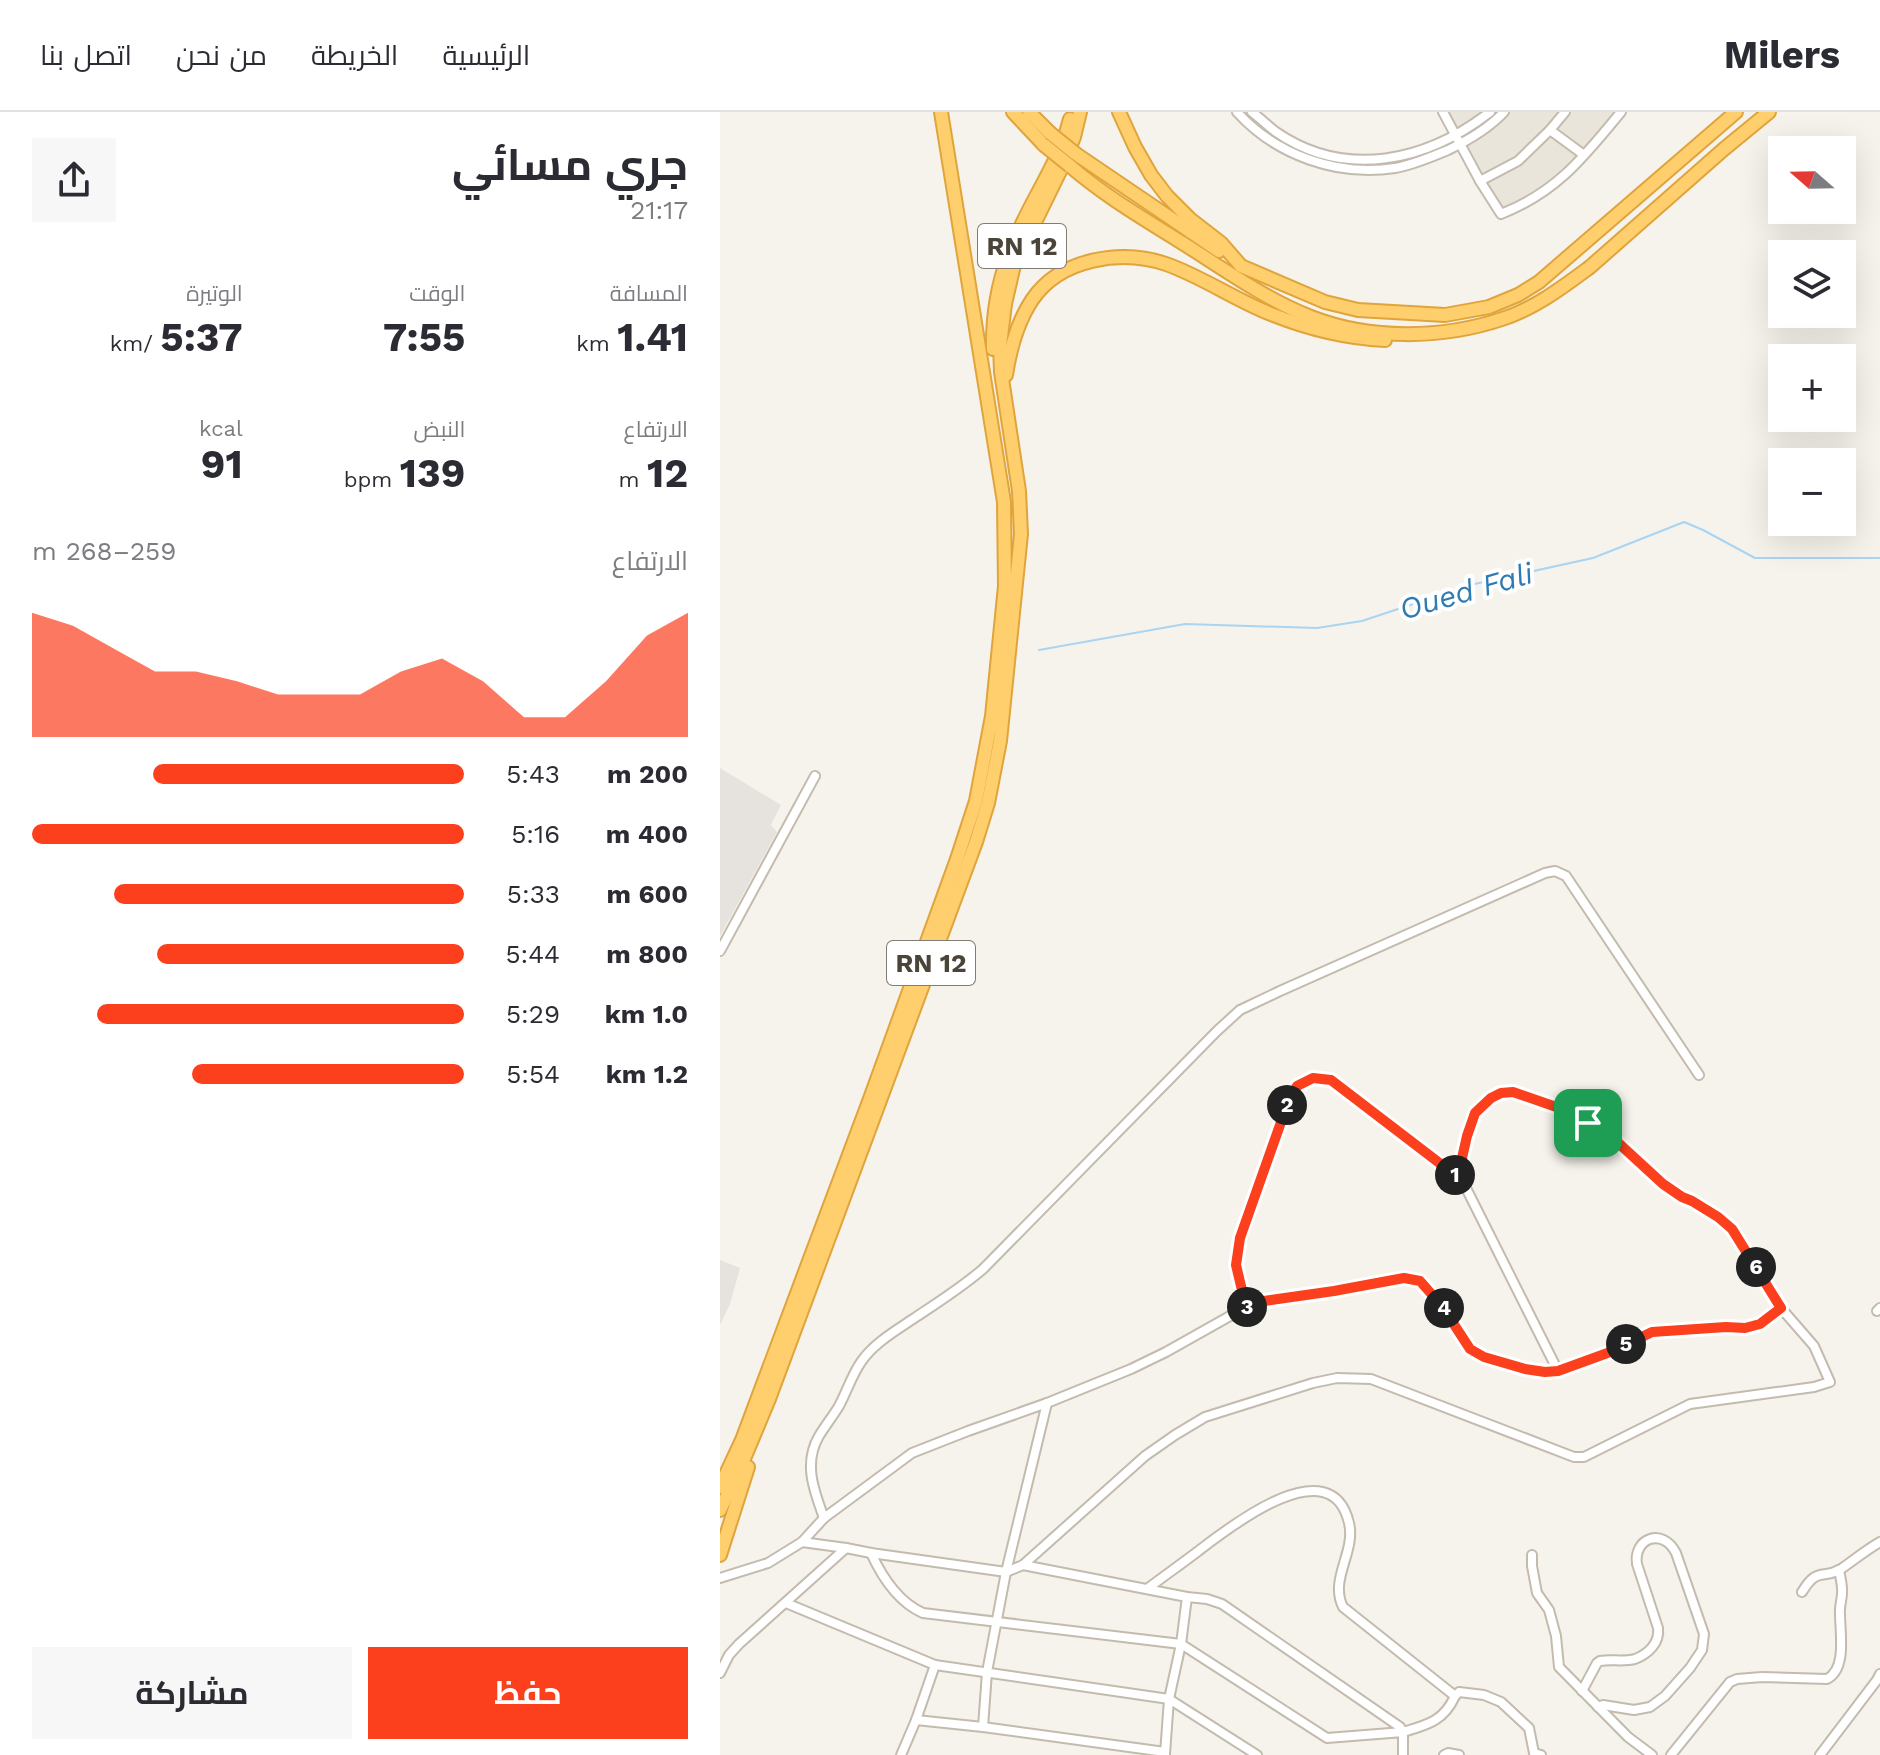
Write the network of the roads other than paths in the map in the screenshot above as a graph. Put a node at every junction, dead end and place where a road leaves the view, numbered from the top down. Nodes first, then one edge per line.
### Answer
1 (941, 112) edge
2 (1013, 112) edge
3 (1029, 112) edge
4 (1072, 112) edge
5 (1080, 112) edge
6 (1119, 112) edge
7 (1237, 112) edge
8 (1252, 112) edge
9 (1443, 112) edge
10 (1490, 112) edge
11 (1504, 112) edge
12 (1565, 112) edge
13 (1621, 112) edge
14 (1736, 112) edge
15 (1769, 112) edge
16 (1550, 130) junction
17 (1047, 139) junction
18 (1458, 140) junction
19 (1584, 155) junction
20 (1073, 160) junction
21 (1480, 181) junction
22 (1241, 266) junction
23 (1434, 333) junction
24 (1004, 390) junction
25 (1006, 555) junction
26 (815, 776) dead end
27 (720, 951) edge
28 (1699, 1075) dead end
29 (1464, 1184) junction
30 (1246, 1307) junction
31 (1781, 1308) junction
32 (1558, 1371) junction
33 (1047, 1403) junction
34 (756, 1429) junction
35 (720, 1487) edge
36 (720, 1510) edge
37 (824, 1518) junction
38 (802, 1542) junction
39 (1880, 1542) edge
40 (846, 1548) junction
41 (871, 1553) junction
42 (720, 1555) edge
43 (1532, 1555) dead end
44 (1023, 1565) junction
45 (1839, 1570) junction
46 (1006, 1572) junction
47 (720, 1578) edge
48 (1147, 1589) junction
49 (1802, 1592) dead end
50 (1187, 1597) junction
51 (786, 1603) junction
52 (998, 1622) junction
53 (1181, 1644) junction
54 (935, 1665) junction
55 (987, 1672) junction
56 (720, 1673) edge
57 (1880, 1674) edge
58 (1582, 1691) junction
59 (1455, 1696) junction
60 (1169, 1699) junction
61 (1598, 1707) junction
62 (916, 1720) junction
63 (983, 1727) junction
64 (1403, 1732) junction
65 (1165, 1754) edge
66 (901, 1755) edge
67 (1257, 1755) edge
68 (1403, 1755) edge
69 (1444, 1755) edge
70 (1459, 1755) edge
71 (1541, 1755) edge
72 (1652, 1755) edge
73 (1671, 1755) edge
74 (1820, 1755) edge

1 - 25 highway, RN 12
2 - 17 highway
3 - 17 highway
4 - 25 highway
5 - 24 highway, RN 12
6 - 22 highway
7 - 18 street
8 - 18 street
9 - 18 street
10 - 18 street
11 - 18 street
12 - 16 street
13 - 19 street
14 - 22 highway
15 - 23 highway
16 - 19 street
16 - 21 street
17 - 20 highway, bridge
18 - 21 street
19 - 21 street
20 - 22 highway
20 - 23 highway
23 - 24 highway
24 - 34 highway, RN 12
25 - 35 highway, RN 12
26 - 27 street
28 - 37 street
29 - 30 street
29 - 31 street
29 - 32 street
30 - 32 street
30 - 33 street
31 - 32 street
31 - 44 street
33 - 37 street
33 - 46 street
34 - 36 highway, RN 12
34 - 42 highway
37 - 38 street
38 - 40 street
38 - 47 street
39 - 45 street
40 - 41 street
40 - 51 street
41 - 46 street
41 - 52 street
43 - 58 street
44 - 46 street
44 - 48 street
45 - 49 street
45 - 73 street
46 - 52 street
48 - 50 street
48 - 59 street
50 - 53 street
50 - 64 street
51 - 54 street
51 - 56 street
52 - 53 street
52 - 55 street
53 - 60 street
53 - 64 street
54 - 55 street
54 - 62 street
55 - 60 street
55 - 63 street
57 - 74 street
58 - 61 street
58 - 61 street
59 - 64 street
59 - 71 street
60 - 65 street
60 - 67 street
61 - 72 street
62 - 63 street
62 - 66 street
63 - 65 street
64 - 68 street
69 - 70 street

